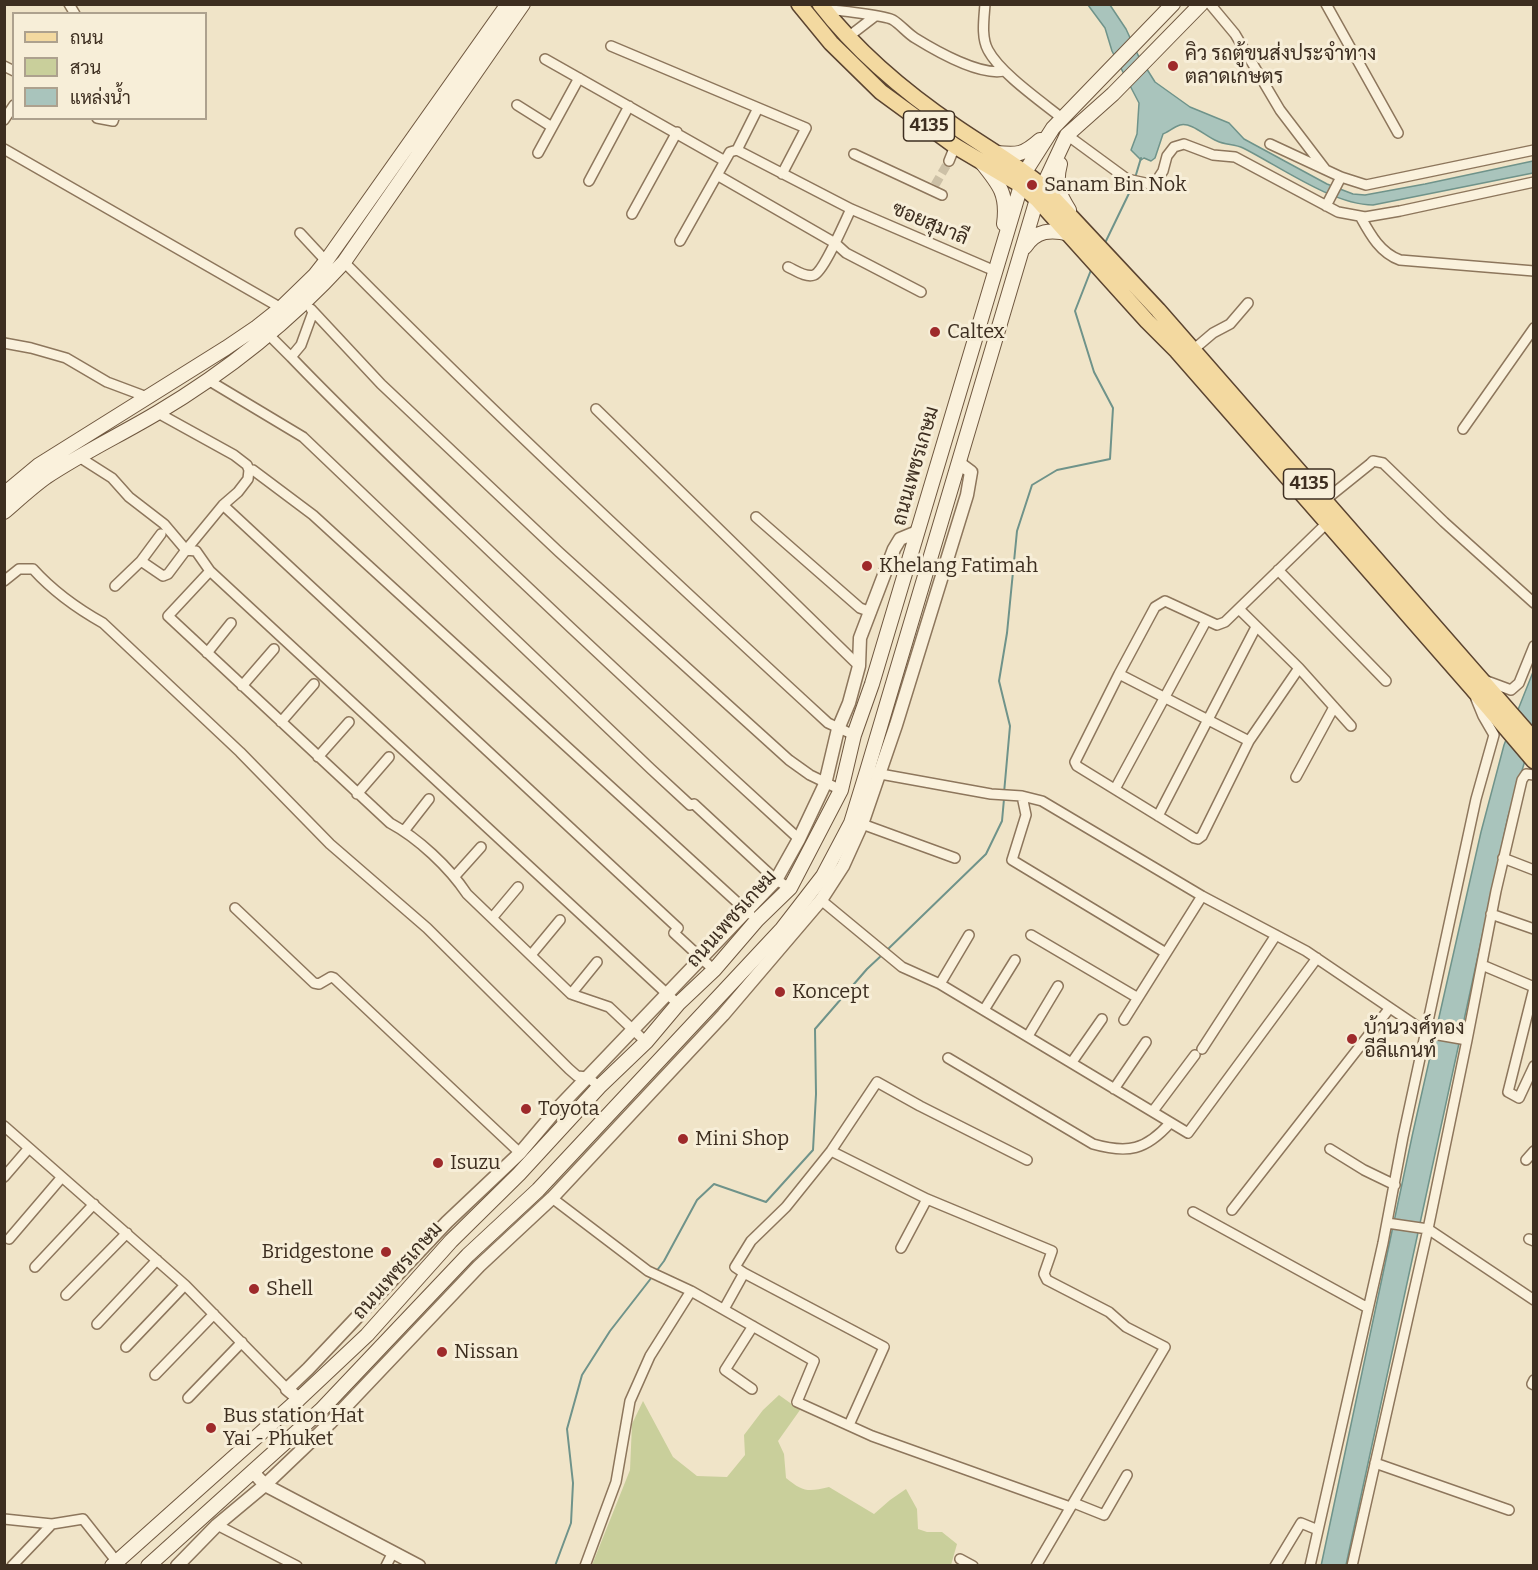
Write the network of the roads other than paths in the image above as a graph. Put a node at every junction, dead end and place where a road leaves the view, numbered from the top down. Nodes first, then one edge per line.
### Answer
1 (508, 4) edge
2 (523, 4) edge
3 (799, 4) edge
4 (985, 4) edge
5 (1173, 4) edge
6 (1201, 4) edge
7 (1210, 4) edge
8 (1326, 4) edge
9 (822, 8) edge
10 (874, 17) junction
11 (848, 37) junction
12 (611, 46) dead end
13 (545, 59) dead end
14 (1004, 71) junction
15 (579, 78) junction
16 (517, 105) dead end
17 (629, 106) junction
18 (758, 108) junction
19 (1058, 123) junction
20 (552, 127) junction
21 (677, 132) junction
22 (1398, 133) dead end
23 (1067, 135) junction
24 (1270, 144) dead end
25 (956, 146) junction
26 (4, 149) edge
27 (737, 150) junction
28 (1533, 150) edge
29 (538, 153) dead end
30 (996, 153) junction
31 (854, 154) dead end
32 (725, 161) junction
33 (949, 161) tunnel mouth
34 (980, 161) junction
35 (1326, 171) junction
36 (782, 174) junction
37 (717, 175) junction
38 (1023, 178) junction
39 (589, 181) dead end
40 (1339, 181) junction
41 (1533, 182) edge
42 (935, 184) dead end
43 (924, 186) junction
44 (1040, 193) junction
45 (942, 195) dead end
46 (1328, 203) junction
47 (851, 209) junction
48 (632, 214) dead end
49 (1360, 216) junction
50 (1073, 228) junction
51 (300, 233) dead end
52 (680, 241) dead end
53 (835, 243) junction
54 (1001, 249) junction
55 (1022, 252) junction
56 (326, 261) junction
57 (344, 262) junction
58 (788, 267) dead end
59 (995, 271) junction
60 (1533, 271) edge
61 (1117, 276) junction
62 (921, 292) dead end
63 (1248, 303) dead end
64 (310, 307) junction
65 (281, 308) junction
66 (1533, 328) edge
67 (268, 334) junction
68 (4, 343) edge
69 (1193, 350) junction
70 (291, 357) junction
71 (208, 380) junction
72 (147, 397) junction
73 (596, 409) dead end
74 (158, 413) junction
75 (1463, 429) dead end
76 (79, 457) junction
77 (938, 461) junction
78 (959, 463) junction
79 (249, 470) junction
80 (4, 494) edge
81 (1324, 501) junction
82 (224, 505) junction
83 (4, 512) edge
84 (756, 517) dead end
85 (1327, 523) junction
86 (917, 532) junction
87 (161, 534) dead end
88 (186, 550) junction
89 (141, 561) junction
90 (1278, 570) junction
91 (210, 571) junction
92 (4, 581) edge
93 (115, 586) dead end
94 (1533, 603) edge
95 (1239, 609) junction
96 (871, 612) junction
97 (1206, 621) junction
98 (231, 623) dead end
99 (1256, 627) junction
100 (1533, 646) edge
101 (274, 649) dead end
102 (207, 653) junction
103 (1299, 668) junction
104 (858, 672) junction
105 (1119, 674) junction
106 (1386, 681) dead end
107 (314, 684) dead end
108 (872, 684) junction
109 (1477, 684) junction
110 (242, 686) junction
111 (1164, 696) junction
112 (1491, 700) junction
113 (1334, 707) junction
114 (1208, 720) junction
115 (281, 722) junction
116 (349, 722) dead end
117 (1351, 726) dead end
118 (838, 729) junction
119 (854, 735) junction
120 (1533, 740) edge
121 (1249, 741) junction
122 (318, 757) junction
123 (389, 757) dead end
124 (1533, 761) edge
125 (873, 772) junction
126 (1533, 775) edge
127 (1296, 777) dead end
128 (825, 784) junction
129 (1115, 789) junction
130 (841, 790) junction
131 (357, 794) junction
132 (1022, 796) junction
133 (429, 800) dead end
134 (1158, 816) junction
135 (862, 824) junction
136 (404, 831) junction
137 (799, 839) junction
138 (481, 847) dead end
139 (955, 858) dead end
140 (1503, 858) junction
141 (1533, 870) edge
142 (455, 876) junction
143 (776, 880) junction
144 (518, 887) dead end
145 (790, 888) junction
146 (1202, 896) junction
147 (821, 900) junction
148 (235, 908) dead end
149 (1491, 914) junction
150 (751, 915) junction
151 (492, 918) junction
152 (560, 920) dead end
153 (1533, 929) edge
154 (786, 933) junction
155 (969, 935) dead end
156 (1031, 935) dead end
157 (1276, 935) junction
158 (1166, 953) junction
159 (531, 955) junction
160 (701, 958) junction
161 (1317, 958) junction
162 (1015, 960) dead end
163 (597, 962) dead end
164 (1482, 965) junction
165 (714, 970) junction
166 (940, 984) junction
167 (1059, 986) dead end
168 (1533, 987) edge
169 (667, 993) junction
170 (571, 994) junction
171 (1138, 998) junction
172 (678, 1004) junction
173 (1389, 1009) junction
174 (984, 1010) junction
175 (1102, 1019) dead end
176 (1124, 1020) dead end
177 (633, 1030) junction
178 (1427, 1033) junction
179 (1028, 1036) junction
180 (1467, 1040) junction
181 (646, 1042) junction
182 (1146, 1042) dead end
183 (948, 1058) dead end
184 (1071, 1062) junction
185 (1533, 1066) edge
186 (588, 1077) junction
187 (599, 1087) junction
188 (1114, 1089) junction
189 (1153, 1112) junction
190 (1170, 1123) junction
191 (4, 1126) edge
192 (29, 1148) junction
193 (1330, 1149) dead end
194 (831, 1151) junction
195 (1533, 1151) edge
196 (520, 1153) junction
197 (1027, 1160) dead end
198 (1526, 1160) dead end
199 (519, 1174) junction
200 (4, 1177) edge
201 (62, 1177) junction
202 (1395, 1185) junction
203 (538, 1190) junction
204 (552, 1198) junction
205 (927, 1200) junction
206 (94, 1204) junction
207 (1232, 1210) dead end
208 (1193, 1212) dead end
209 (1387, 1223) junction
210 (1428, 1229) junction
211 (127, 1233) junction
212 (9, 1239) dead end
213 (901, 1248) dead end
214 (158, 1260) junction
215 (35, 1267) dead end
216 (744, 1273) junction
217 (185, 1285) junction
218 (691, 1291) junction
219 (66, 1295) dead end
220 (1533, 1300) edge
221 (1368, 1308) junction
222 (724, 1309) junction
223 (214, 1314) junction
224 (97, 1324) dead end
225 (753, 1326) junction
226 (242, 1342) junction
227 (126, 1347) dead end
228 (155, 1375) dead end
229 (1533, 1380) edge
230 (1533, 1385) edge
231 (287, 1389) junction
232 (752, 1389) dead end
233 (188, 1398) dead end
234 (299, 1400) junction
235 (849, 1425) junction
236 (1374, 1463) junction
237 (253, 1472) junction
238 (1127, 1475) dead end
239 (265, 1485) junction
240 (1072, 1505) junction
241 (1509, 1510) dead end
242 (4, 1519) edge
243 (52, 1524) junction
244 (217, 1525) junction
245 (1318, 1530) junction
246 (393, 1552) junction
247 (960, 1558) dead end
248 (115, 1564) edge
249 (178, 1565) edge
250 (12, 1566) edge
251 (148, 1566) edge
252 (297, 1566) edge
253 (386, 1566) edge
254 (419, 1566) edge
255 (585, 1566) edge
256 (973, 1566) edge
257 (1036, 1566) edge
258 (1275, 1566) edge
259 (1311, 1566) edge
260 (1352, 1566) edge

1 - 56 main road
2 - 57 main road
3 - 25 main road, 4135
4 - 14 street
5 - 19 main road, ถนนเพชรเกษม
6 - 23 main road, ถนนเพชรเกษม
7 - 35 street
8 - 22 street
9 - 10 street
9 - 11 main road, 4135
10 - 11 street
10 - 14 street
11 - 30 main road, 4135
12 - 18 street
13 - 15 street
14 - 19 street
15 - 17 street
15 - 20 street
16 - 20 street
17 - 21 street
17 - 39 street
18 - 27 street
18 - 36 street
19 - 30 main road
19 - 38 main road, ถนนเพชรเกษม
20 - 29 street
21 - 32 street
21 - 48 street
23 - 44 main road, ถนนเพชรเกษม
23 - 46 street
23 - 50 main road
24 - 35 street
25 - 33 street
25 - 34 main road, 4135
26 - 65 street
27 - 32 street
27 - 36 street, ซอยสุมาลี
28 - 40 street
30 - 38 main road, 4135
31 - 43 street
32 - 37 street
34 - 38 main road, 4135
34 - 54 main road
35 - 40 street
36 - 47 street, ซอยสุมาลี
37 - 52 street
37 - 53 street
38 - 44 main road, 4135
38 - 54 main road, ถนนเพชรเกษม
40 - 46 street
41 - 49 street
42 - 43 street
43 - 45 street
44 - 50 main road, 4135
44 - 55 main road, ถนนเพชรเกษม
46 - 49 street
47 - 53 street
47 - 59 street, ซอยสุมาลี
49 - 60 street
50 - 55 main road
50 - 61 main road, 4135
51 - 56 street
53 - 58 street
53 - 62 street
54 - 59 main road, ถนนเพชรเกษม
55 - 78 main road, ถนนเพชรเกษม
56 - 65 main road
57 - 64 main road
57 - 118 street
59 - 77 main road, ถนนเพชรเกษม
61 - 69 main road, 4135
61 - 85 main road, 4135
63 - 69 street
64 - 67 main road
64 - 70 street
64 - 128 street
65 - 72 main road
66 - 75 street
67 - 70 street
67 - 71 main road
68 - 72 street
69 - 81 main road, 4135
70 - 137 street
71 - 74 main road
71 - 143 street
72 - 80 main road
73 - 104 street
74 - 76 main road
74 - 79 street
76 - 83 main road
76 - 88 street
77 - 78 main road
77 - 86 main road, ถนนเพชรเกษม
78 - 125 main road, ถนนเพชรเกษม
79 - 82 street
79 - 150 street
81 - 94 street
81 - 109 main road, 4135
82 - 88 street
82 - 160 street
84 - 96 street
85 - 90 street
85 - 109 main road, 4135
86 - 96 street
86 - 108 main road, ถนนเพชรเกษม
87 - 89 street
88 - 89 street
88 - 91 street
89 - 93 street
90 - 95 street
90 - 106 street
91 - 102 street
91 - 169 street
92 - 186 street
95 - 97 street
95 - 99 street
96 - 104 street
97 - 105 street
97 - 111 street
98 - 102 street
99 - 103 street
99 - 114 street
100 - 109 street
101 - 110 street
102 - 110 street
103 - 113 street
103 - 121 street
104 - 108 street
104 - 118 street
105 - 111 street
105 - 129 street
107 - 115 street
108 - 119 main road, ถนนเพชรเกษม
109 - 112 main road, 4135
109 - 178 street
110 - 115 street
111 - 114 street
111 - 129 street
112 - 120 main road, 4135
112 - 124 main road, 4135
113 - 117 street
113 - 127 street
114 - 121 street
114 - 134 street
115 - 122 street
116 - 122 street
118 - 119 street
118 - 128 street
119 - 130 main road, ถนนเพชรเกษม
121 - 134 street
122 - 131 street
123 - 131 street
125 - 132 street
125 - 135 street
125 - 154 main road, ถนนเพชรเกษม
126 - 140 street
128 - 130 street
128 - 137 street
129 - 134 street
130 - 145 main road, ถนนเพชรเกษม
131 - 136 street
132 - 146 street
132 - 158 street
133 - 136 street
135 - 139 street
135 - 147 street
136 - 142 street
137 - 143 street
138 - 142 street
140 - 141 street
140 - 149 street
142 - 151 street
143 - 145 street
143 - 150 street
144 - 151 street
145 - 150 main road, ถนนเพชรเกษม
146 - 157 street
146 - 158 street
147 - 154 street
147 - 166 street
148 - 196 street
149 - 153 street
149 - 164 street
150 - 160 street
150 - 165 main road, ถนนเพชรเกษม
151 - 159 street
152 - 159 street
154 - 203 main road, ถนนเพชรเกษม
154 - 204 street
155 - 166 street
156 - 171 street
157 - 161 street
157 - 189 street
158 - 171 street
159 - 170 street
160 - 165 street
160 - 169 street
161 - 173 street
161 - 190 street
162 - 174 street
163 - 170 street
164 - 168 street
164 - 180 street
165 - 172 main road, ถนนเพชรเกษม
166 - 174 street
167 - 179 street
168 - 185 street
169 - 172 street
169 - 177 street
170 - 177 street
171 - 176 street
172 - 181 main road, ถนนเพชรเกษม
173 - 178 street
173 - 207 street
174 - 179 street
175 - 184 street
177 - 181 street
177 - 186 street
178 - 180 street
178 - 202 street
179 - 184 street
180 - 210 street
181 - 187 main road, ถนนเพชรเกษม
182 - 188 street
183 - 190 street
184 - 188 street
186 - 187 street
186 - 196 street
187 - 199 main road, ถนนเพชรเกษม
188 - 189 street
189 - 190 street
191 - 192 street
192 - 200 street
192 - 201 street
193 - 202 street
194 - 197 street
194 - 205 street
194 - 216 street
195 - 198 street
196 - 231 street
199 - 203 main road
199 - 234 main road, ถนนเพชรเกษม
201 - 206 street
201 - 212 street
202 - 209 street
203 - 237 main road, ถนนเพชรเกษม
204 - 218 street
204 - 239 street
205 - 213 street
205 - 240 street
206 - 211 street
206 - 215 street
208 - 221 street
209 - 210 street
209 - 221 street
210 - 220 street
210 - 236 street
211 - 214 street
211 - 219 street
214 - 217 street
214 - 224 street
216 - 222 street
216 - 235 street
217 - 223 street
217 - 227 street
218 - 222 street
218 - 255 street
221 - 245 street
222 - 225 street
223 - 226 street
223 - 228 street
225 - 232 street
225 - 235 street
226 - 231 street
226 - 233 street
229 - 230 street
231 - 234 street
234 - 248 main road, ถนนเพชรเกษม
235 - 240 street
236 - 241 street
236 - 260 street
237 - 239 street
237 - 251 main road, ถนนเพชรเกษม
238 - 240 street
239 - 244 street
239 - 246 street
240 - 257 street
242 - 243 street
243 - 248 street
243 - 250 street
244 - 249 street
244 - 252 street
245 - 258 street
245 - 259 street
246 - 253 street
246 - 254 street
247 - 256 street

